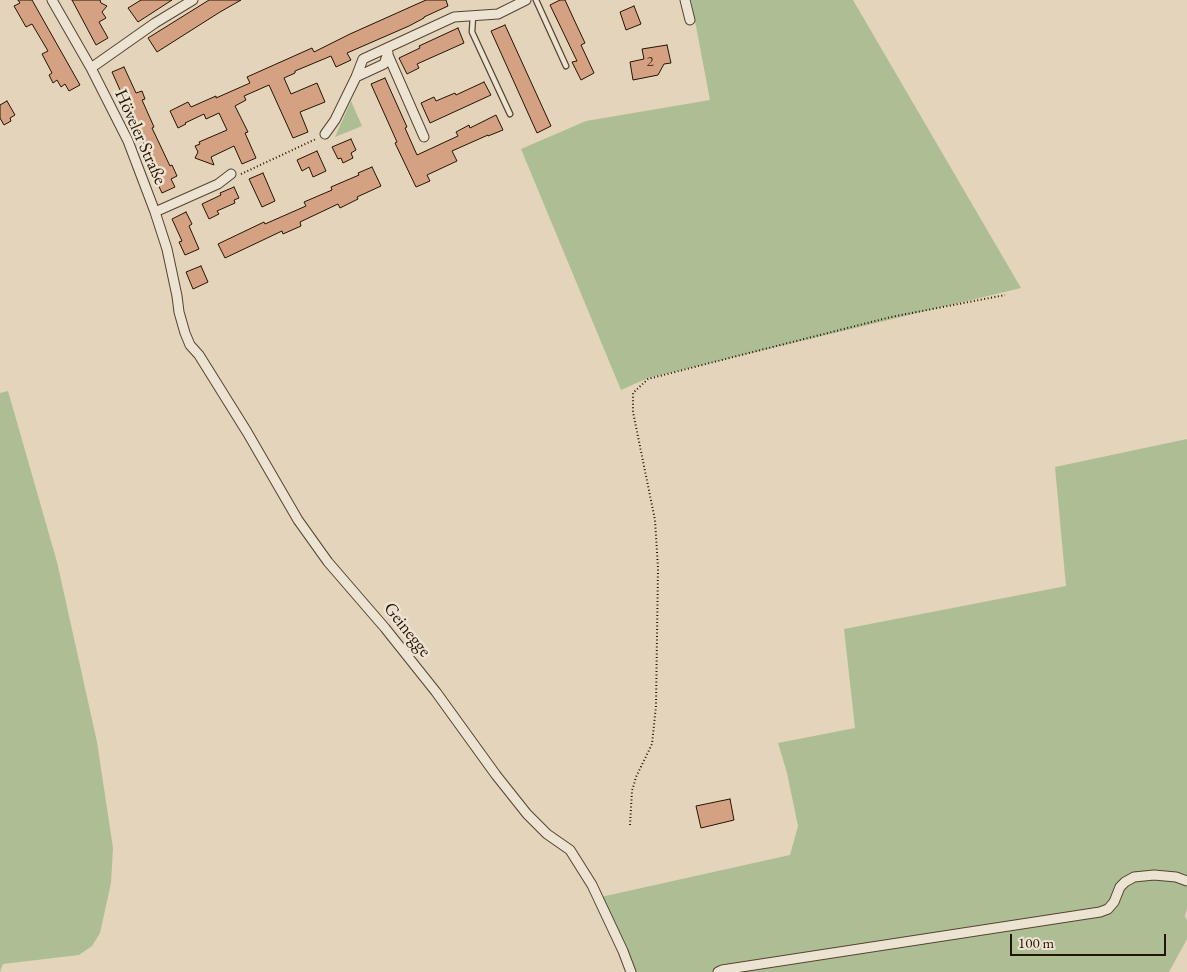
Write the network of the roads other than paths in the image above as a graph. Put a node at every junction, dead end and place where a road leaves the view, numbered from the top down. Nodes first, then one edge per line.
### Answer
1 (52, 0) edge
2 (193, 0) edge
3 (526, 0) edge
4 (536, 0) edge
5 (685, 0) edge
6 (473, 15) junction
7 (690, 20) dead end
8 (389, 51) junction
9 (566, 66) dead end
10 (91, 68) junction
11 (356, 76) junction
12 (510, 114) dead end
13 (325, 134) road end
14 (424, 137) dead end
15 (231, 174) dead end
16 (155, 212) junction
17 (178, 296) joint
18 (1187, 881) edge
19 (631, 972) edge
20 (718, 972) edge

1 - 10 street, Höveler Straße
2 - 10 street
3 - 6 street
4 - 9 lane
5 - 7 street
6 - 8 street
6 - 12 lane
8 - 11 street
8 - 11 street
8 - 14 street
10 - 16 street, Höveler Straße
11 - 13 street
15 - 16 street
16 - 17 street, Höveler Straße
17 - 19 street, Geinegge
18 - 20 street

